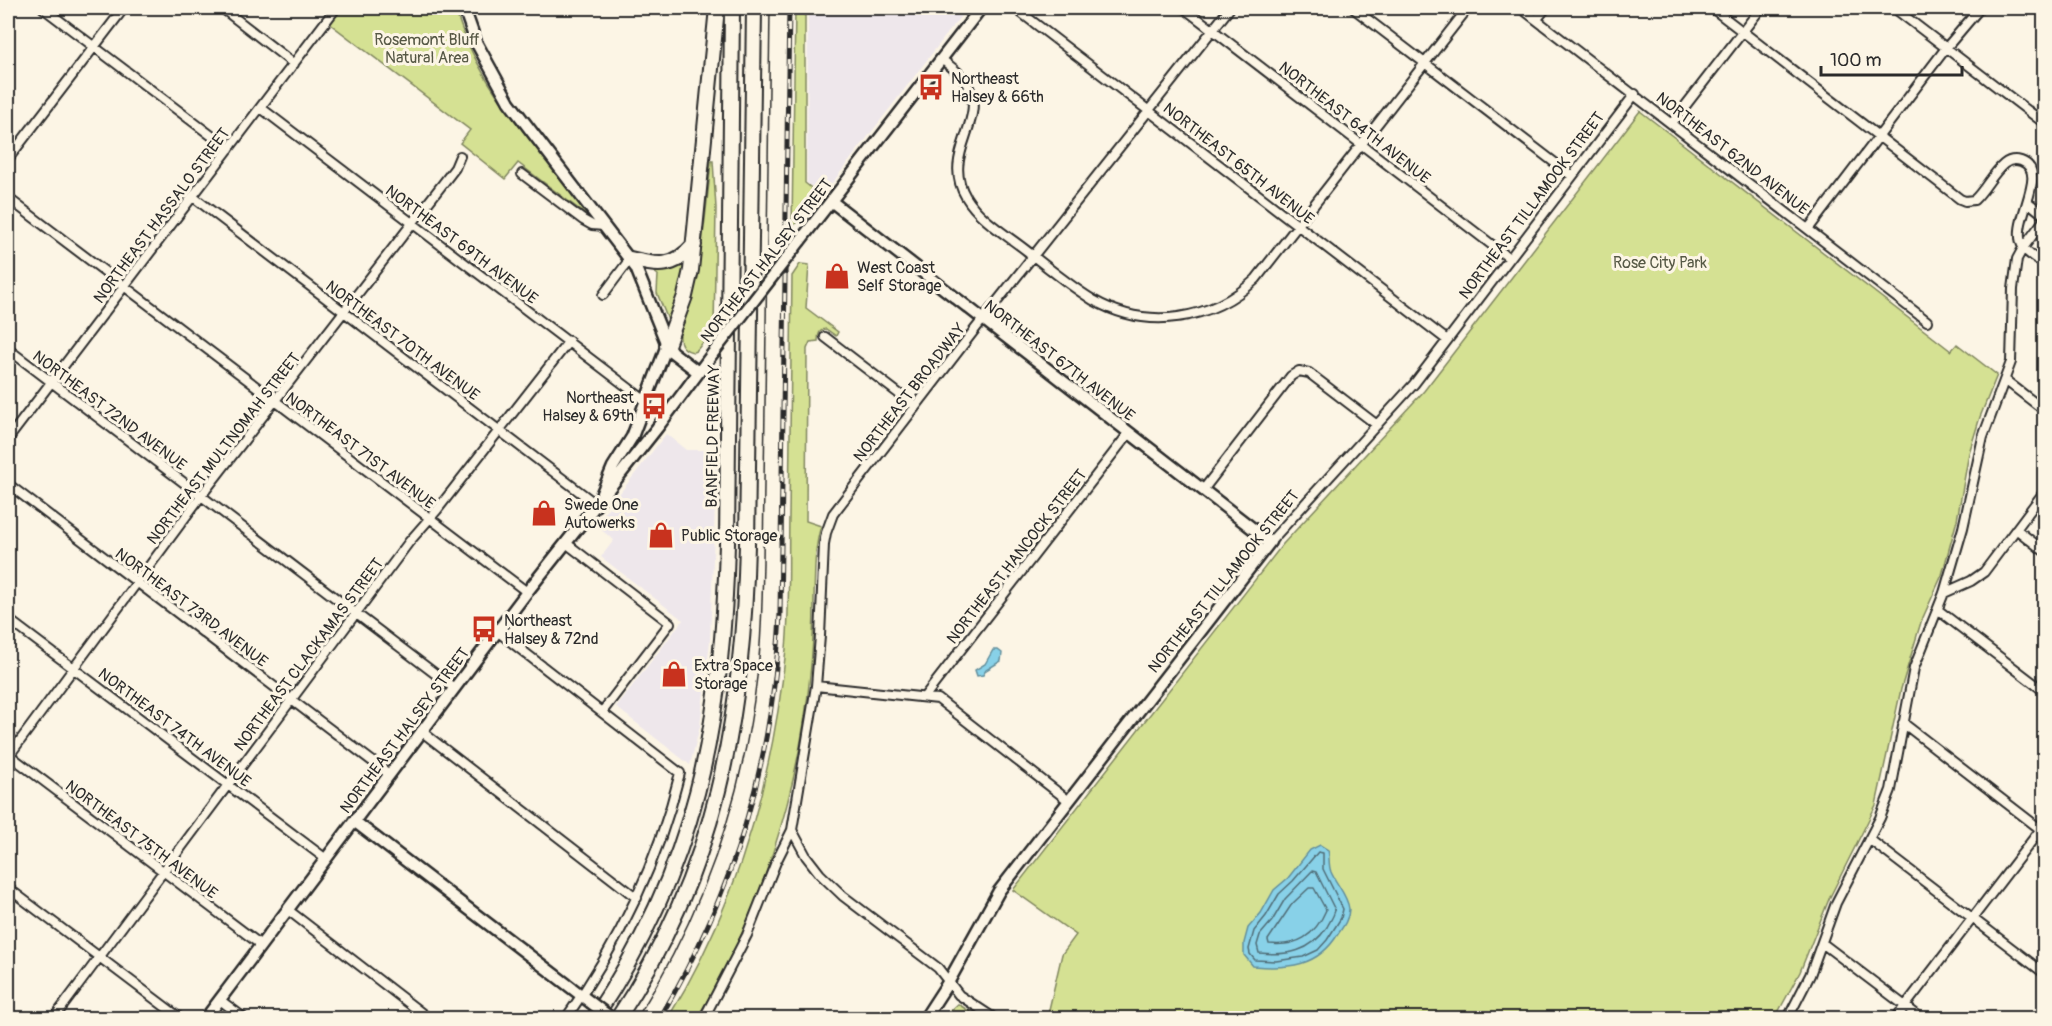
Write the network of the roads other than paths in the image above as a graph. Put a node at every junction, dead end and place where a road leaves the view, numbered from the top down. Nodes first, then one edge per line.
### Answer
1 (43, 8) edge
2 (124, 8) edge
3 (222, 8) edge
4 (336, 8) edge
5 (464, 8) edge
6 (717, 8) edge
7 (732, 8) edge
8 (754, 8) edge
9 (981, 8) edge
10 (1015, 8) edge
11 (1184, 8) edge
12 (1230, 8) edge
13 (1353, 8) edge
14 (1468, 8) edge
15 (1521, 8) edge
16 (1546, 8) edge
17 (1712, 8) edge
18 (1761, 8) edge
19 (1894, 8) edge
20 (1980, 8) edge
21 (1537, 20) junction
22 (1212, 30) junction
23 (1743, 32) junction
24 (94, 46) junction
25 (1946, 48) junction
26 (941, 59) junction
27 (1425, 63) junction
28 (294, 64) junction
29 (1635, 94) junction
30 (261, 108) junction
31 (1149, 111) junction
32 (1672, 123) junction
33 (2044, 123) edge
34 (1878, 137) junction
35 (1362, 144) junction
36 (229, 149) junction
37 (460, 156) dead end
38 (8, 159) edge
39 (522, 174) dead end
40 (1572, 176) junction
41 (192, 196) junction
42 (8, 198) edge
43 (831, 201) junction
44 (2028, 202) junction
45 (2044, 215) edge
46 (2044, 220) edge
47 (413, 223) junction
48 (604, 226) junction
49 (1299, 226) junction
50 (1809, 228) junction
51 (694, 245) junction
52 (2023, 248) junction
53 (1033, 256) junction
54 (1509, 258) junction
55 (630, 259) junction
56 (2044, 264) edge
57 (124, 286) junction
58 (603, 295) dead end
59 (345, 312) junction
60 (983, 319) junction
61 (1927, 321) dead end
62 (825, 337) dead end
63 (1447, 340) junction
64 (569, 341) junction
65 (667, 345) junction
66 (8, 350) edge
67 (698, 372) junction
68 (2005, 380) junction
69 (50, 382) junction
70 (275, 401) junction
71 (647, 402) junction
72 (915, 406) junction
73 (2044, 410) edge
74 (1377, 425) junction
75 (499, 429) junction
76 (1129, 433) junction
77 (8, 439) edge
78 (8, 484) edge
79 (1203, 490) junction
80 (2044, 492) edge
81 (201, 496) junction
82 (597, 505) junction
83 (430, 518) junction
84 (2016, 530) junction
85 (1270, 542) junction
86 (566, 543) junction
87 (2044, 551) edge
88 (137, 583) junction
89 (527, 592) junction
90 (1944, 593) junction
91 (1938, 610) junction
92 (355, 613) junction
93 (8, 619) edge
94 (497, 631) junction
95 (73, 669) junction
96 (816, 686) junction
97 (454, 688) junction
98 (2044, 691) edge
99 (925, 696) junction
100 (291, 699) junction
101 (602, 712) junction
102 (1903, 723) junction
103 (421, 731) junction
104 (8, 755) edge
105 (389, 774) junction
106 (227, 785) junction
107 (1069, 801) junction
108 (354, 821) junction
109 (2043, 829) edge
110 (792, 830) junction
111 (1869, 839) junction
112 (326, 859) junction
113 (163, 871) junction
114 (8, 888) edge
115 (637, 898) junction
116 (288, 910) junction
117 (1973, 918) junction
118 (1822, 943) junction
119 (261, 945) junction
120 (99, 957) junction
121 (2044, 973) edge
122 (949, 981) junction
123 (586, 999) junction
124 (220, 1000) junction
125 (1906, 1007) junction
126 (8, 1015) edge
127 (13, 1018) edge
128 (54, 1018) edge
129 (180, 1018) edge
130 (206, 1018) edge
131 (244, 1018) edge
132 (428, 1018) edge
133 (566, 1018) edge
134 (594, 1018) edge
135 (611, 1018) edge
136 (618, 1018) edge
137 (704, 1018) edge
138 (925, 1018) edge
139 (994, 1018) edge
140 (1788, 1018) edge
141 (1896, 1018) edge
142 (1921, 1018) edge

1 - 24 street
2 - 24 street
3 - 28 street
4 - 28 street, NORTHEAST HASSALO STREET
5 - 48 street
6 - 51 highway
7 - 134 highway, BANFIELD FREEWAY
8 - 136 highway
9 - 26 street, NORTHEAST HALSEY STREET
10 - 31 street, NORTHEAST 65TH AVENUE
11 - 22 street, NORTHEAST 64TH AVENUE
12 - 22 street, NORTHEAST BROADWAY
13 - 27 street
14 - 27 street
15 - 21 street, NORTHEAST 62ND AVENUE
16 - 21 street
17 - 23 street
18 - 23 street
19 - 25 street
20 - 25 street
21 - 29 street, NORTHEAST 62ND AVENUE
22 - 31 street, NORTHEAST BROADWAY
22 - 35 street, NORTHEAST 64TH AVENUE
23 - 32 street
23 - 34 street
24 - 36 street
24 - 38 street
25 - 33 street
25 - 34 street
26 - 43 street, NORTHEAST HALSEY STREET
26 - 53 street
27 - 35 street
27 - 40 street
28 - 30 street, NORTHEAST HASSALO STREET
29 - 32 street, NORTHEAST 62ND AVENUE
29 - 40 street, NORTHEAST TILLAMOOK STREET
30 - 36 street, NORTHEAST HASSALO STREET
30 - 47 street, NORTHEAST 69TH AVENUE
31 - 49 street, NORTHEAST 65TH AVENUE
31 - 53 street, NORTHEAST BROADWAY
32 - 50 street, NORTHEAST 62ND AVENUE
34 - 44 street
34 - 50 street
35 - 49 street
35 - 54 street, NORTHEAST 64TH AVENUE
36 - 41 street, NORTHEAST HASSALO STREET
37 - 47 street, NORTHEAST MULTNOMAH STREET
39 - 48 street
40 - 54 street, NORTHEAST TILLAMOOK STREET
41 - 57 street, NORTHEAST HASSALO STREET
41 - 59 street, NORTHEAST 70TH AVENUE
42 - 57 street, NORTHEAST 71ST AVENUE
43 - 60 street, NORTHEAST 67TH AVENUE
43 - 67 street, NORTHEAST HALSEY STREET, bridge
44 - 45 street
44 - 52 street
46 - 52 street
47 - 59 street, NORTHEAST MULTNOMAH STREET
47 - 64 street, NORTHEAST 69TH AVENUE
48 - 55 street
49 - 53 street
49 - 63 street, NORTHEAST 65TH AVENUE
50 - 61 street, NORTHEAST 62ND AVENUE
51 - 55 highway
51 - 65 highway
52 - 56 street
52 - 68 street
53 - 60 street, NORTHEAST BROADWAY
54 - 63 street, NORTHEAST TILLAMOOK STREET
55 - 58 street
55 - 65 street
57 - 69 street, NORTHEAST HASSALO STREET
57 - 70 street, NORTHEAST 71ST AVENUE
59 - 70 street, NORTHEAST MULTNOMAH STREET
59 - 75 street, NORTHEAST 70TH AVENUE
60 - 72 street, NORTHEAST BROADWAY
60 - 76 street, NORTHEAST 67TH AVENUE
62 - 72 street
63 - 74 street, NORTHEAST TILLAMOOK STREET
64 - 71 street, NORTHEAST 69TH AVENUE
64 - 75 street, NORTHEAST CLACKAMAS STREET
65 - 67 street
65 - 71 street
66 - 69 street, NORTHEAST 72ND AVENUE
67 - 82 street, NORTHEAST HALSEY STREET
68 - 73 street
68 - 90 street
69 - 77 street, NORTHEAST HASSALO STREET
69 - 81 street, NORTHEAST 72ND AVENUE
70 - 81 street, NORTHEAST MULTNOMAH STREET
70 - 83 street, NORTHEAST 71ST AVENUE
71 - 82 street
72 - 96 street, NORTHEAST BROADWAY
74 - 79 street
74 - 85 street, NORTHEAST TILLAMOOK STREET
75 - 82 street, NORTHEAST 70TH AVENUE
75 - 83 street, NORTHEAST CLACKAMAS STREET
76 - 79 street, NORTHEAST 67TH AVENUE
76 - 99 street, NORTHEAST HANCOCK STREET
78 - 88 street, NORTHEAST 73RD AVENUE
79 - 85 street, NORTHEAST 67TH AVENUE
80 - 84 street
81 - 88 street, NORTHEAST MULTNOMAH STREET
81 - 92 street, NORTHEAST 72ND AVENUE
82 - 86 street, NORTHEAST HALSEY STREET
83 - 89 street, NORTHEAST 71ST AVENUE
83 - 92 street, NORTHEAST CLACKAMAS STREET
84 - 87 street
84 - 90 street
85 - 107 street, NORTHEAST TILLAMOOK STREET
86 - 89 street, NORTHEAST HALSEY STREET
86 - 101 street
88 - 95 street, NORTHEAST MULTNOMAH STREET
88 - 100 street, NORTHEAST 73RD AVENUE
89 - 94 street, NORTHEAST HALSEY STREET
90 - 91 street
91 - 98 street
91 - 102 street
92 - 97 street, NORTHEAST 72ND AVENUE
92 - 100 street, NORTHEAST CLACKAMAS STREET
93 - 95 street, NORTHEAST 74TH AVENUE
94 - 97 street, NORTHEAST HALSEY STREET
94 - 101 street
95 - 104 street, NORTHEAST MULTNOMAH STREET
95 - 106 street, NORTHEAST 74TH AVENUE
96 - 99 street
96 - 110 street, NORTHEAST BROADWAY
97 - 103 street, NORTHEAST HALSEY STREET
99 - 107 street
100 - 105 street, NORTHEAST 73RD AVENUE
100 - 106 street, NORTHEAST CLACKAMAS STREET
101 - 115 street
102 - 109 street
102 - 111 street
103 - 105 street, NORTHEAST HALSEY STREET
103 - 115 street
104 - 113 street, NORTHEAST 75TH AVENUE
105 - 108 street, NORTHEAST HALSEY STREET
106 - 112 street, NORTHEAST 74TH AVENUE
106 - 113 street, NORTHEAST CLACKAMAS STREET
107 - 122 street, NORTHEAST TILLAMOOK STREET
108 - 112 street, NORTHEAST HALSEY STREET
108 - 123 street
109 - 117 street
110 - 122 street
110 - 137 street, NORTHEAST BROADWAY
111 - 117 street
111 - 118 street
112 - 116 street, NORTHEAST HALSEY STREET
113 - 119 street, NORTHEAST 75TH AVENUE
113 - 120 street, NORTHEAST CLACKAMAS STREET
114 - 120 street
115 - 123 street
116 - 119 street, NORTHEAST HALSEY STREET
116 - 132 street
117 - 121 street
117 - 125 street
118 - 125 street
118 - 140 street
119 - 124 street, NORTHEAST HALSEY STREET
120 - 128 street, NORTHEAST CLACKAMAS STREET
120 - 129 street
122 - 138 street, NORTHEAST TILLAMOOK STREET
122 - 139 street
123 - 133 street
123 - 135 street, bridge
124 - 130 street, NORTHEAST HALSEY STREET
124 - 131 street
125 - 141 street
125 - 142 street
126 - 127 street

